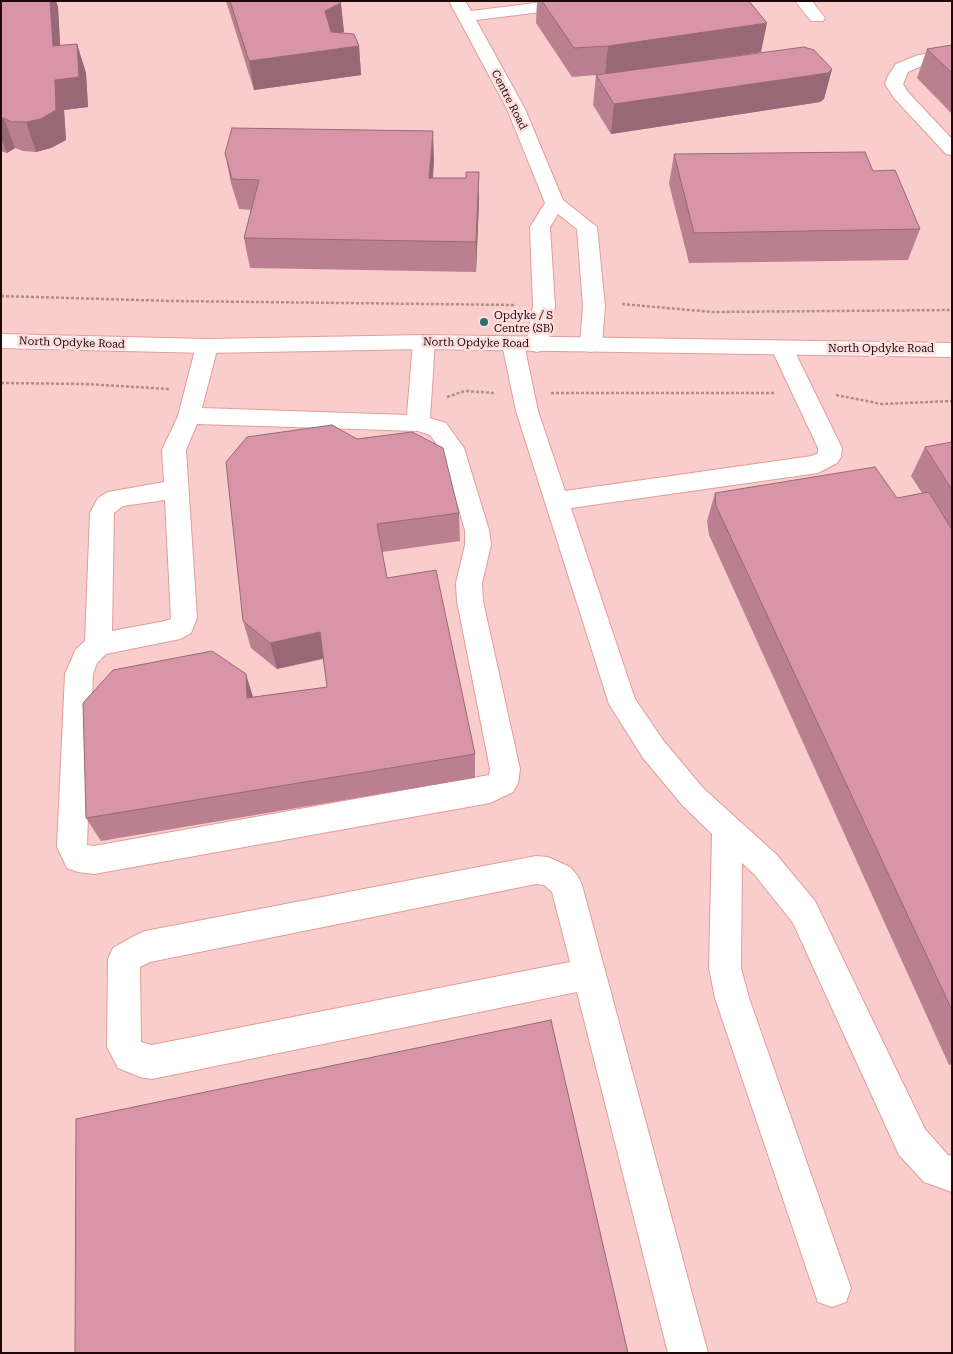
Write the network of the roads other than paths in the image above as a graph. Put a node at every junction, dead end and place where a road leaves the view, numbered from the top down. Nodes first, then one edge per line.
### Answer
1 (457, 1) edge
2 (590, 1) edge
3 (803, 1) edge
4 (465, 17) junction
5 (817, 18) dead end
6 (952, 55) edge
7 (952, 150) edge
8 (555, 203) junction
9 (1, 341) edge
10 (424, 342) junction
11 (525, 344) junction
12 (207, 346) junction
13 (591, 346) junction
14 (782, 348) junction
15 (952, 350) edge
16 (189, 416) junction
17 (418, 423) junction
18 (176, 489) junction
19 (555, 501) junction
20 (98, 645) junction
21 (727, 828) junction
22 (589, 974) junction
23 (952, 1174) edge
24 (832, 1288) dead end
25 (688, 1353) edge

1 - 4 street, Centre Road
2 - 4 street
3 - 5 street
4 - 8 street, Centre Road
6 - 7 street
8 - 11 street
8 - 13 street
9 - 12 street, North Opdyke Road
10 - 11 street, North Opdyke Road
10 - 12 street, North Opdyke Road
10 - 17 street
11 - 13 street, North Opdyke Road
11 - 19 street
12 - 16 street
13 - 14 street, North Opdyke Road
14 - 15 street, North Opdyke Road
14 - 19 street
16 - 17 street
16 - 18 street
17 - 20 street
18 - 20 street
18 - 20 street
19 - 21 street
21 - 23 street
21 - 24 street
22 - 22 street
22 - 25 street

